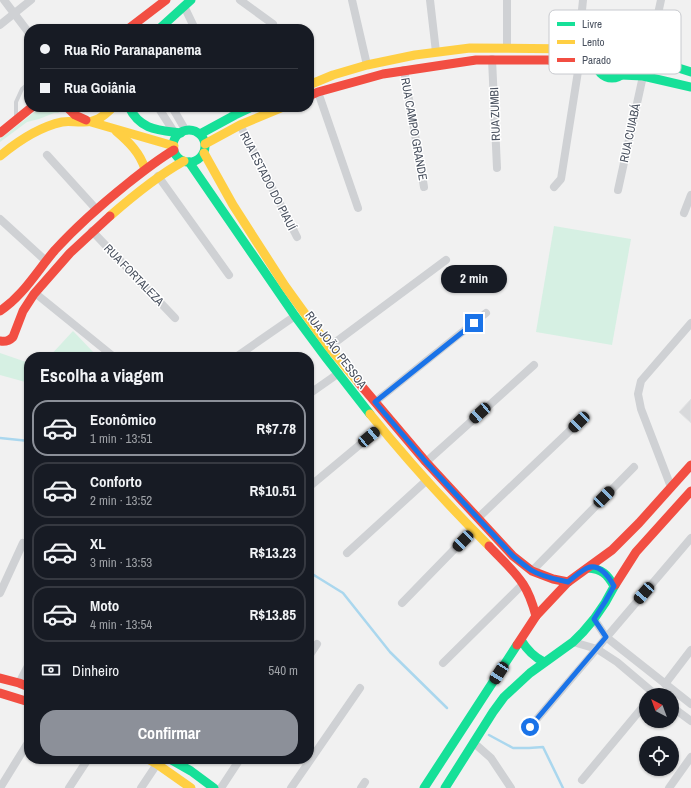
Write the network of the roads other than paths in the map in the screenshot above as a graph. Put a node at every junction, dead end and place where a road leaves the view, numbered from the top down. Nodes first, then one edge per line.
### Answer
1 (4, 0) edge
2 (31, 0) edge
3 (166, 0) edge
4 (240, 0) edge
5 (352, 0) edge
6 (430, 0) edge
7 (507, 0) edge
8 (582, 0) edge
9 (661, 0) edge
10 (188, 3) edge
11 (581, 10) edge
12 (659, 10) edge
13 (14, 14) junction
14 (135, 24) edge
15 (165, 24) edge
16 (194, 24) edge
17 (273, 24) dead end
18 (0, 26) edge
19 (24, 27) edge
20 (507, 48) junction
21 (549, 49) edge
22 (436, 52) junction
23 (492, 59) junction
24 (549, 60) edge
25 (367, 65) junction
26 (681, 69) edge
27 (404, 70) junction
28 (691, 72) edge
29 (578, 74) edge
30 (600, 74) edge
31 (621, 75) joint
32 (643, 76) junction
33 (314, 83) edge
34 (24, 87) edge
35 (691, 87) edge
36 (318, 92) junction
37 (314, 94) edge
38 (26, 112) edge
39 (71, 112) edge
40 (107, 112) edge
41 (131, 112) edge
42 (162, 112) edge
43 (174, 112) edge
44 (232, 112) edge
45 (270, 112) edge
46 (16, 120) junction
47 (91, 122) junction
48 (240, 125) junction
49 (112, 128) junction
50 (180, 132) junction
51 (0, 133) edge
52 (200, 134) junction
53 (174, 148) junction
54 (205, 149) junction
55 (46, 155) dead end
56 (0, 156) edge
57 (186, 162) junction
58 (497, 168) dead end
59 (145, 170) junction
60 (158, 176) junction
61 (424, 187) dead end
62 (554, 187) dead end
63 (618, 190) dead end
64 (691, 195) edge
65 (358, 208) dead end
66 (96, 209) junction
67 (684, 213) dead end
68 (0, 219) edge
69 (92, 232) junction
70 (297, 237) dead end
71 (46, 260) junction
72 (446, 260) dead end
73 (229, 275) dead end
74 (35, 293) junction
75 (0, 311) edge
76 (486, 313) dead end
77 (295, 316) junction
78 (175, 318) dead end
79 (691, 323) edge
80 (0, 341) edge
81 (329, 347) junction
82 (108, 352) edge
83 (243, 352) edge
84 (534, 365) dead end
85 (339, 373) junction
86 (314, 390) edge
87 (375, 402) junction
88 (579, 422) dead end
89 (381, 427) junction
90 (426, 462) junction
91 (691, 465) edge
92 (634, 467) dead end
93 (427, 480) junction
94 (314, 482) edge
95 (671, 487) junction
96 (691, 491) edge
97 (687, 500) edge
98 (478, 518) junction
99 (473, 530) junction
100 (691, 538) edge
101 (24, 543) dead end
102 (348, 553) dead end
103 (588, 568) junction
104 (532, 571) junction
105 (568, 582) junction
106 (523, 584) junction
107 (614, 586) junction
108 (0, 593) edge
109 (402, 603) dead end
110 (536, 616) junction
111 (594, 619) junction
112 (606, 637) junction
113 (521, 640) junction
114 (573, 642) junction
115 (317, 644) dead end
116 (314, 648) edge
117 (597, 649) junction
118 (691, 650) edge
119 (544, 662) junction
120 (444, 663) dead end
121 (24, 674) edge
122 (0, 678) edge
123 (19, 683) junction
124 (664, 684) junction
125 (24, 685) edge
126 (360, 688) dead end
127 (647, 688) edge
128 (0, 693) edge
129 (24, 700) edge
130 (691, 704) edge
131 (639, 711) edge
132 (679, 712) edge
133 (691, 721) edge
134 (530, 727) dead end
135 (474, 743) junction
136 (24, 749) edge
137 (314, 755) edge
138 (691, 757) edge
139 (85, 764) edge
140 (157, 764) joint
141 (179, 764) edge
142 (237, 764) edge
143 (308, 764) edge
144 (582, 780) dead end
145 (0, 788) edge
146 (69, 788) edge
147 (141, 788) edge
148 (191, 788) edge
149 (214, 788) edge
150 (221, 788) edge
151 (291, 788) edge
152 (424, 788) edge
153 (445, 788) edge
154 (511, 788) edge
155 (669, 788) edge

1 - 13 street
2 - 13 street
3 - 14 street
4 - 17 street
5 - 25 street
6 - 22 street
7 - 20 street
8 - 11 street
9 - 12 street
10 - 15 street
10 - 16 street
13 - 18 street
13 - 19 street
20 - 21 street
20 - 22 street
22 - 25 street
23 - 24 street
23 - 27 street
23 - 58 street, RUA ZUMBI
25 - 33 street
26 - 28 street
27 - 36 street
27 - 61 street, RUA CAMPO GRANDE
29 - 62 street
30 - 31 street
31 - 32 street
32 - 35 street
32 - 63 street, RUA CUIABÁ
34 - 46 lane
36 - 37 street
36 - 65 street
38 - 46 street
39 - 47 street
40 - 47 street
41 - 50 street
42 - 50 street
43 - 50 street
44 - 52 street
45 - 48 street
46 - 51 street
47 - 49 street
47 - 56 street
48 - 54 street
48 - 70 street, RUA ESTADO DO PIAUÍ
49 - 53 street
49 - 59 street
50 - 52 street
50 - 53 street
52 - 54 street
53 - 57 street
53 - 59 street
54 - 57 street
54 - 81 street, RUA JOÃO PESSOA
55 - 66 street
57 - 60 street
57 - 77 street, RUA JOÃO PESSOA
59 - 66 street
60 - 69 street
60 - 73 street
64 - 67 street
66 - 71 street
68 - 71 street
69 - 74 street
69 - 78 street, RUA FORTALEZA
71 - 75 street
72 - 81 street
74 - 80 street
74 - 82 street
76 - 87 street
77 - 83 street
77 - 85 street, RUA JOÃO PESSOA
79 - 95 street
81 - 87 street, RUA JOÃO PESSOA
84 - 90 street
85 - 86 street
85 - 89 street, RUA JOÃO PESSOA
87 - 90 street, RUA JOÃO PESSOA
88 - 98 street
89 - 93 street, RUA JOÃO PESSOA
89 - 94 street
90 - 98 street, RUA JOÃO PESSOA
91 - 95 street
92 - 104 street
93 - 99 street, RUA JOÃO PESSOA
93 - 102 street
95 - 103 street
96 - 97 street
97 - 107 street
98 - 104 street, RUA JOÃO PESSOA
99 - 106 street, RUA JOÃO PESSOA
99 - 109 street
100 - 112 street
101 - 108 street
103 - 105 street
103 - 107 street
104 - 105 street, RUA JOÃO PESSOA
105 - 110 street
106 - 110 street, RUA JOÃO PESSOA
106 - 120 street
107 - 111 street
110 - 113 street
111 - 112 street
111 - 114 street
112 - 117 street
112 - 124 street
113 - 119 street
113 - 152 street
114 - 117 street
114 - 119 street
115 - 116 street
117 - 127 street
117 - 134 street
118 - 124 street
119 - 135 street
121 - 123 street
122 - 123 street
123 - 125 street
124 - 130 street
126 - 137 street
128 - 129 street
131 - 144 street
132 - 133 street
135 - 153 street
135 - 154 street
136 - 145 street
138 - 155 street
139 - 146 street
140 - 147 street
140 - 148 street
141 - 149 street
142 - 150 street
143 - 151 street

